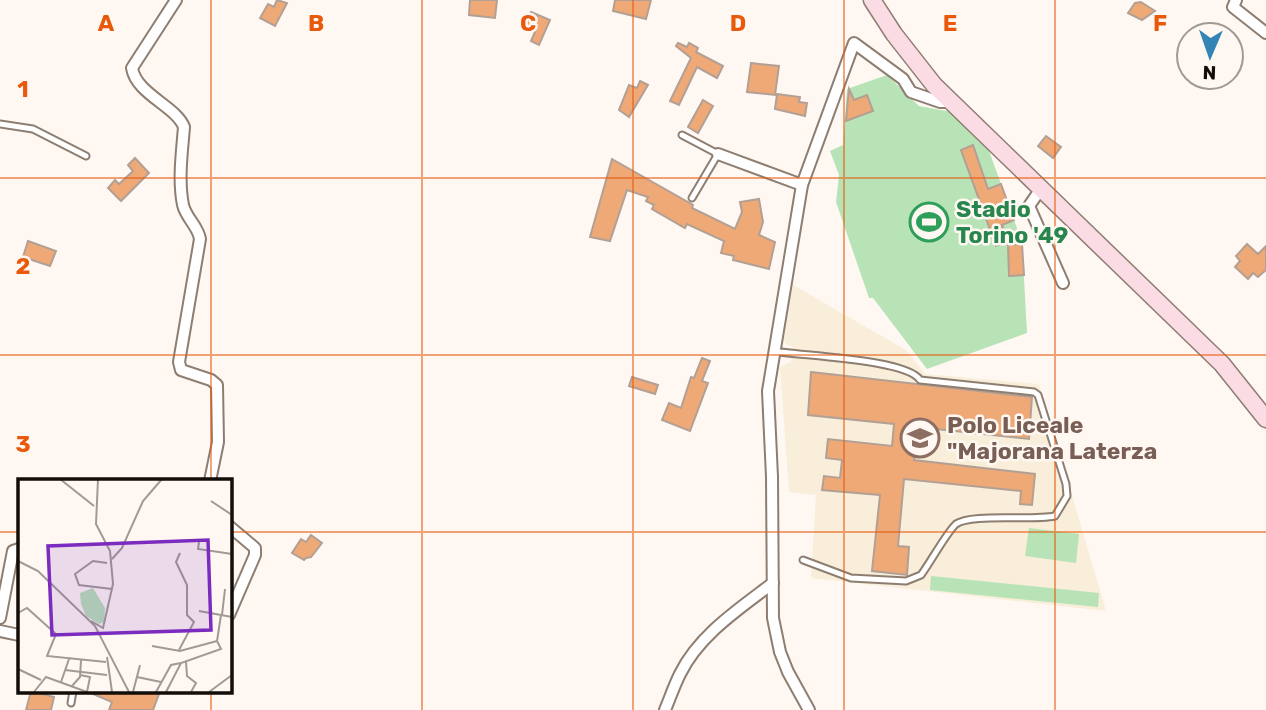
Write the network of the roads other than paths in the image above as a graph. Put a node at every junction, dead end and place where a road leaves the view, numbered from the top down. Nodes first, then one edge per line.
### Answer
1 (176, 0) edge
2 (872, 0) edge
3 (1236, 0) edge
4 (1266, 33) edge
5 (951, 102) junction
6 (0, 124) edge
7 (682, 135) dead end
8 (718, 154) junction
9 (86, 156) dead end
10 (802, 186) junction
11 (1040, 190) junction
12 (692, 198) dead end
13 (1063, 284) dead end
14 (773, 351) junction
15 (1266, 419) edge
16 (210, 479) edge
17 (231, 528) edge
18 (18, 549) edge
19 (803, 560) dead end
20 (773, 583) junction
21 (231, 610) edge
22 (0, 618) edge
23 (0, 631) edge
24 (18, 635) edge
25 (74, 692) edge
26 (71, 703) dead end
27 (665, 710) edge
28 (809, 710) edge

1 - 16 street
2 - 5 main road
3 - 4 street
5 - 10 street
5 - 11 main road
6 - 9 lane
7 - 8 lane
8 - 10 street
8 - 12 lane
10 - 14 street
11 - 13 street
11 - 15 main road
14 - 19 lane
14 - 20 street
17 - 21 street
18 - 22 street
20 - 27 street
20 - 28 street
23 - 24 street
25 - 26 lane

